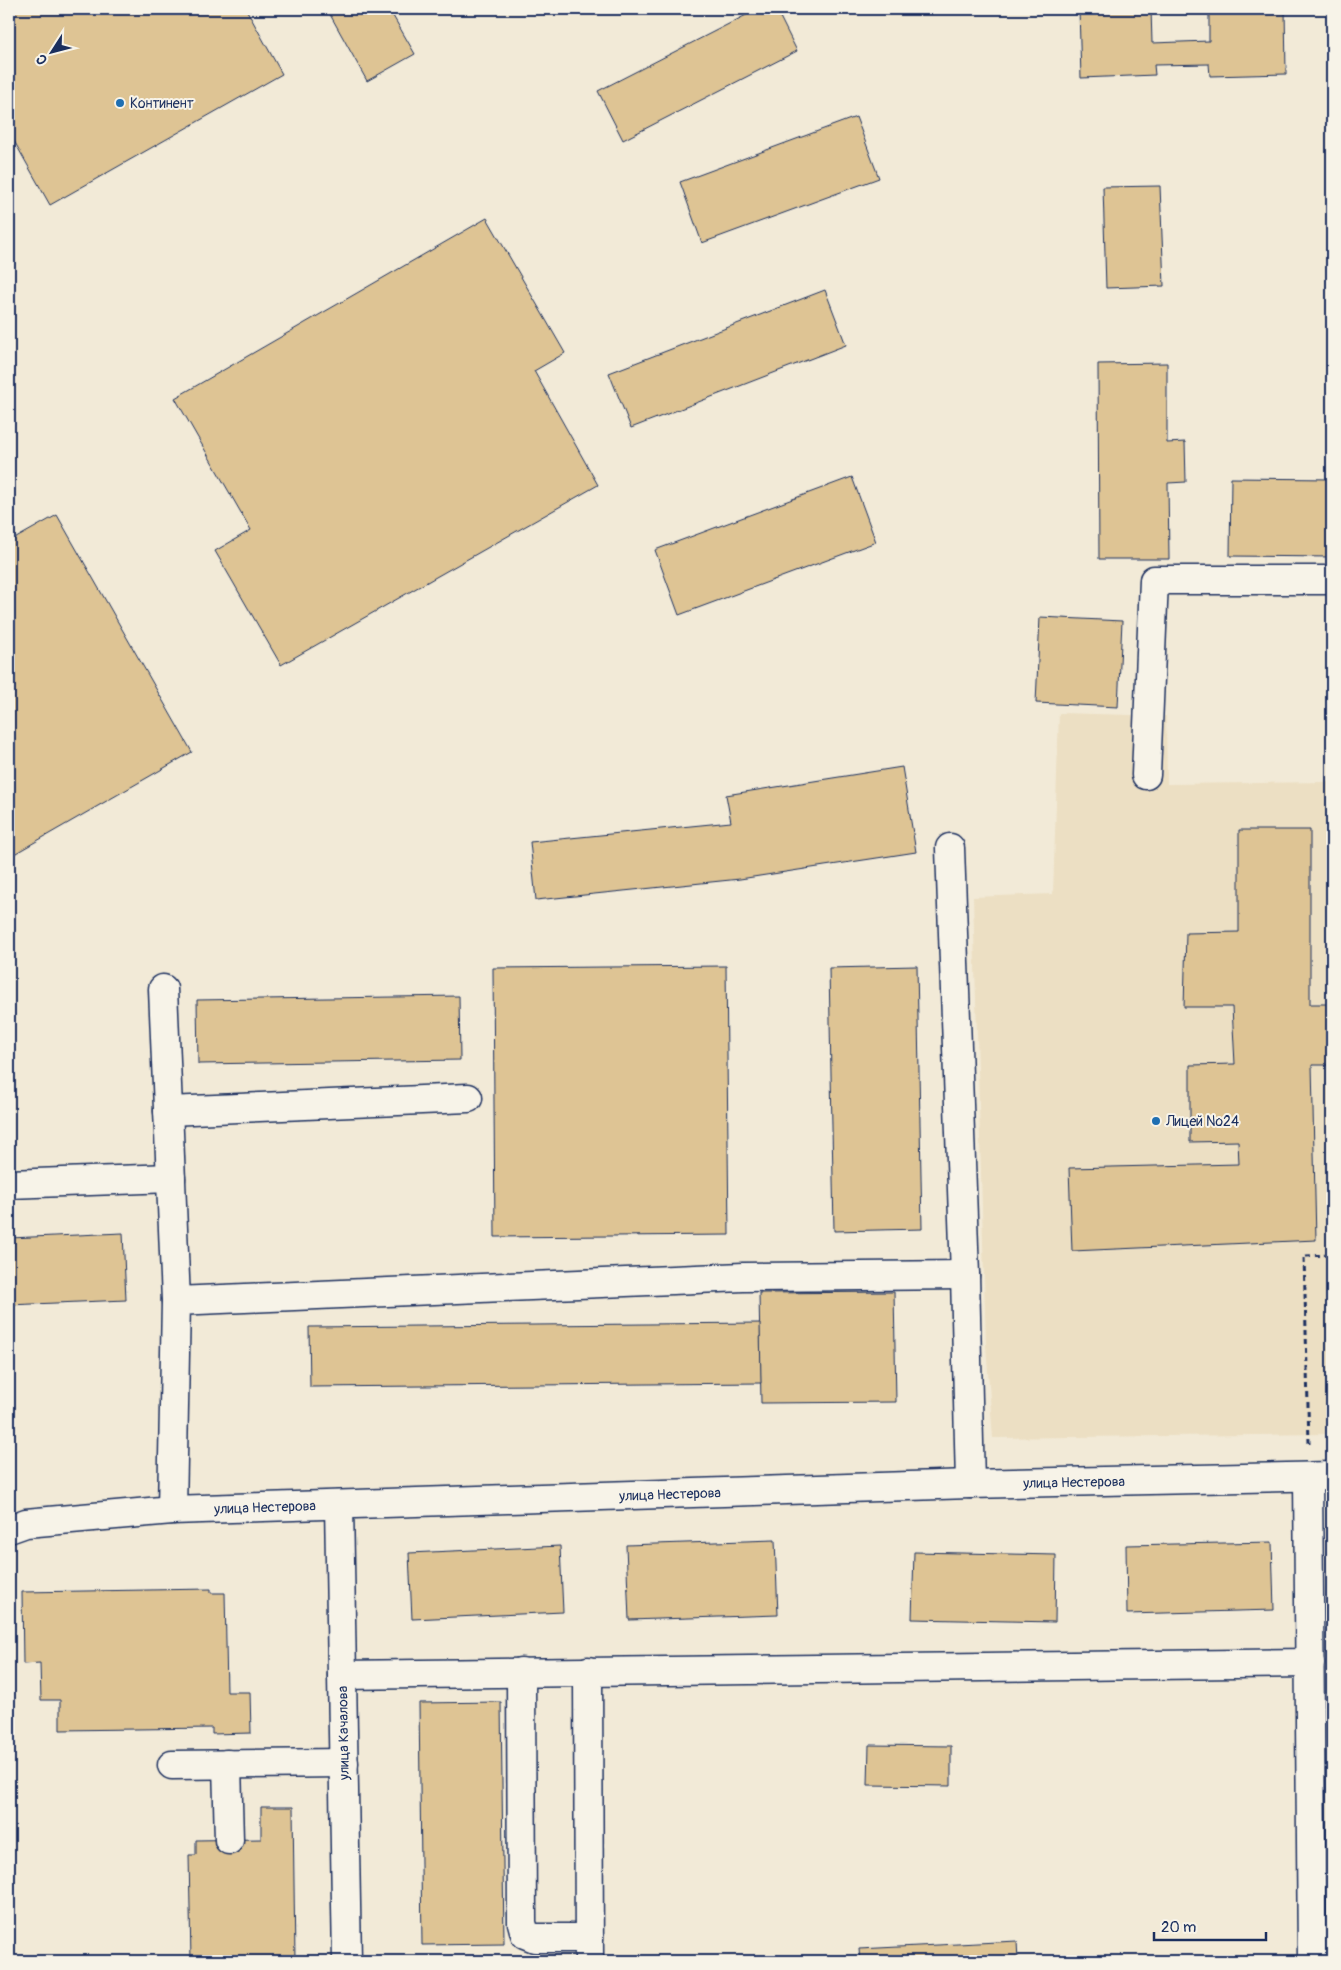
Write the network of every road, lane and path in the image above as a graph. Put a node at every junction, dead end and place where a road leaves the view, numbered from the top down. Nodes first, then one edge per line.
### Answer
1 (1332, 580) edge
2 (1146, 775) dead end
3 (950, 848) dead end
4 (163, 988) dead end
5 (468, 1098) dead end
6 (168, 1111) junction
7 (171, 1178) junction
8 (9, 1184) edge
9 (1332, 1255) edge
10 (966, 1275) junction
11 (176, 1300) junction
12 (1317, 1445) dead end
13 (1320, 1476) edge
14 (970, 1484) junction
15 (339, 1505) junction
16 (172, 1510) junction
17 (9, 1529) edge
18 (1310, 1663) junction
19 (588, 1671) junction
20 (520, 1672) junction
21 (342, 1675) junction
22 (344, 1763) junction
23 (227, 1764) junction
24 (172, 1765) dead end
25 (229, 1840) dead end
26 (589, 1950) edge
27 (347, 1961) edge
28 (1312, 1961) edge

1 - 2 street
3 - 10 street
4 - 6 street
5 - 6 street
6 - 7 street
7 - 8 street
7 - 11 street
9 - 12 path
10 - 11 street
10 - 14 street
11 - 16 street
13 - 14 street, улица Нестерова
13 - 18 street
14 - 15 street, улица Нестерова
15 - 16 street, улица Нестерова
15 - 21 street, улица Качалова
16 - 17 street, улица Нестерова
18 - 19 street
18 - 28 street
19 - 20 street
19 - 26 street
20 - 21 street
20 - 26 street
21 - 22 street, улица Качалова
22 - 23 street
22 - 27 street, улица Качалова
23 - 24 street
23 - 25 street

